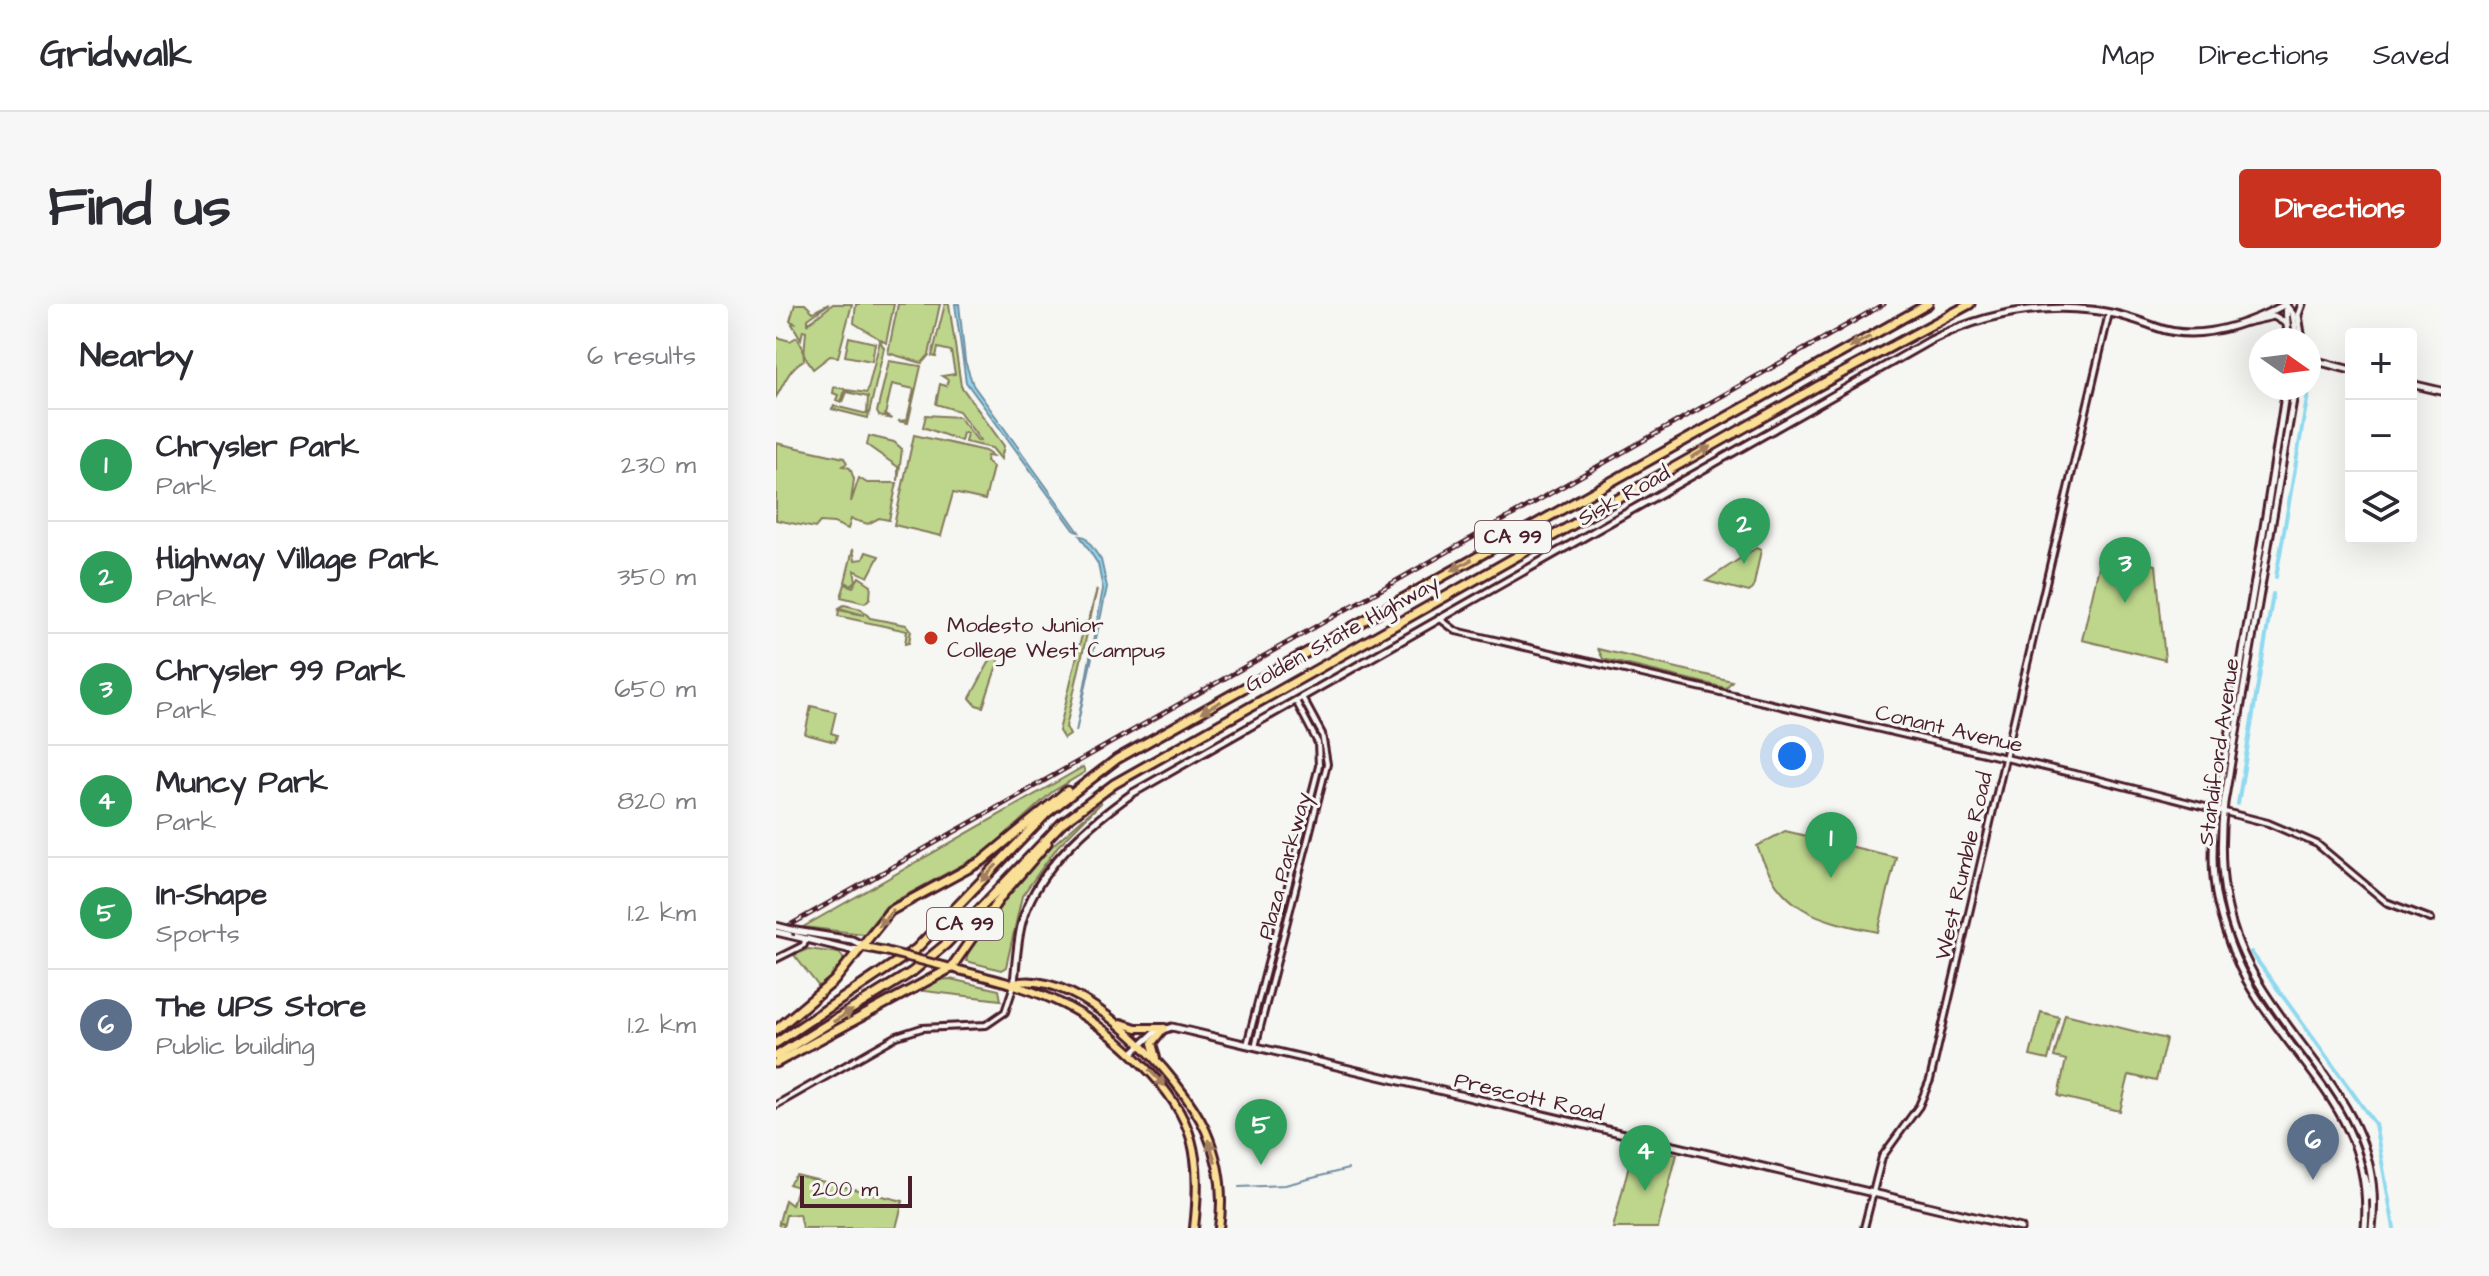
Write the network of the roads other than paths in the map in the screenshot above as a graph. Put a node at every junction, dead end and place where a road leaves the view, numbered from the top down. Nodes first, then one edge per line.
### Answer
1 (1928, 304) edge
2 (1972, 304) edge
3 (2286, 304) edge
4 (2299, 304) edge
5 (2109, 313) junction
6 (2246, 322) junction
7 (2286, 323) junction
8 (2287, 328) edge
9 (2297, 328) edge
10 (2299, 328) edge
11 (2321, 362) edge
12 (2345, 368) edge
13 (2417, 385) edge
14 (2441, 391) edge
15 (2284, 400) edge
16 (2293, 400) edge
17 (1439, 618) junction
18 (1299, 699) junction
19 (2006, 760) junction
20 (1136, 770) junction
21 (1086, 781) junction
22 (2220, 810) junction
23 (2431, 919) dead end
24 (776, 929) edge
25 (805, 939) junction
26 (864, 947) junction
27 (776, 959) edge
28 (951, 968) junction
29 (1014, 983) junction
30 (1110, 1017) junction
31 (1164, 1028) junction
32 (776, 1030) edge
33 (776, 1043) edge
34 (1247, 1045) junction
35 (1140, 1046) junction
36 (1255, 1047) junction
37 (1132, 1053) junction
38 (776, 1056) edge
39 (776, 1063) edge
40 (2319, 1080) junction
41 (1184, 1094) junction
42 (2343, 1102) junction
43 (776, 1105) edge
44 (2364, 1178) junction
45 (1872, 1193) junction
46 (2373, 1212) junction
47 (1194, 1228) edge
48 (1219, 1228) edge
49 (1864, 1228) edge
50 (2021, 1228) edge
51 (2365, 1228) edge
52 (2372, 1228) edge

1 -> 21 highway, Golden State Highway / CA 99
20 -> 2 highway, Golden State Highway / CA 99
3 - 4 main road, Sisk Road
3 - 6 main road, Sisk Road
3 - 7 main road
3 - 9 main road
4 - 10 main road
5 - 6 main road, Sisk Road
5 - 17 main road, Sisk Road
5 - 19 street, West Rumble Road
6 - 7 main road
7 - 8 main road
11 - 12 main road
13 - 14 main road
15 - 22 main road, Standiford Avenue
16 - 22 main road, Standiford Avenue
17 - 18 main road, Sisk Road
17 - 19 street, Conant Avenue
18 - 29 main road, Sisk Road
18 - 34 street, Plaza Parkway
18 - 36 street, Plaza Parkway
19 - 22 street, Conant Avenue
19 - 45 street, West Rumble Road
20 - 28 highway
38 -> 20 highway, Golden State Highway / CA 99
21 -> 26 highway
21 -> 33 highway, Golden State Highway / CA 99
22 - 23 street, Conant Avenue
22 - 40 main road, Standiford Avenue
22 - 42 main road, Standiford Avenue
24 - 25 main road, bridge
24 - 26 main road, bridge
25 - 26 main road
25 - 27 street
26 - 28 main road, bridge
26 - 32 highway
28 - 29 main road
28 - 39 highway
29 - 30 main road
29 - 37 main road
29 - 43 street
30 - 31 main road
30 - 35 main road
31 - 34 main road, Prescott Road
31 - 35 main road
31 - 41 main road
34 - 36 main road, Prescott Road
35 - 37 main road
35 - 41 main road
36 - 45 main road, Prescott Road
37 -> 47 main road
40 - 42 main road
40 - 44 main road, Standiford Avenue
48 -> 41 main road
42 - 46 main road, Standiford Avenue
44 - 46 main road
44 - 51 main road, Standiford Avenue
45 - 49 street, West Rumble Road
45 - 50 main road, Prescott Road
46 - 52 main road, Standiford Avenue

